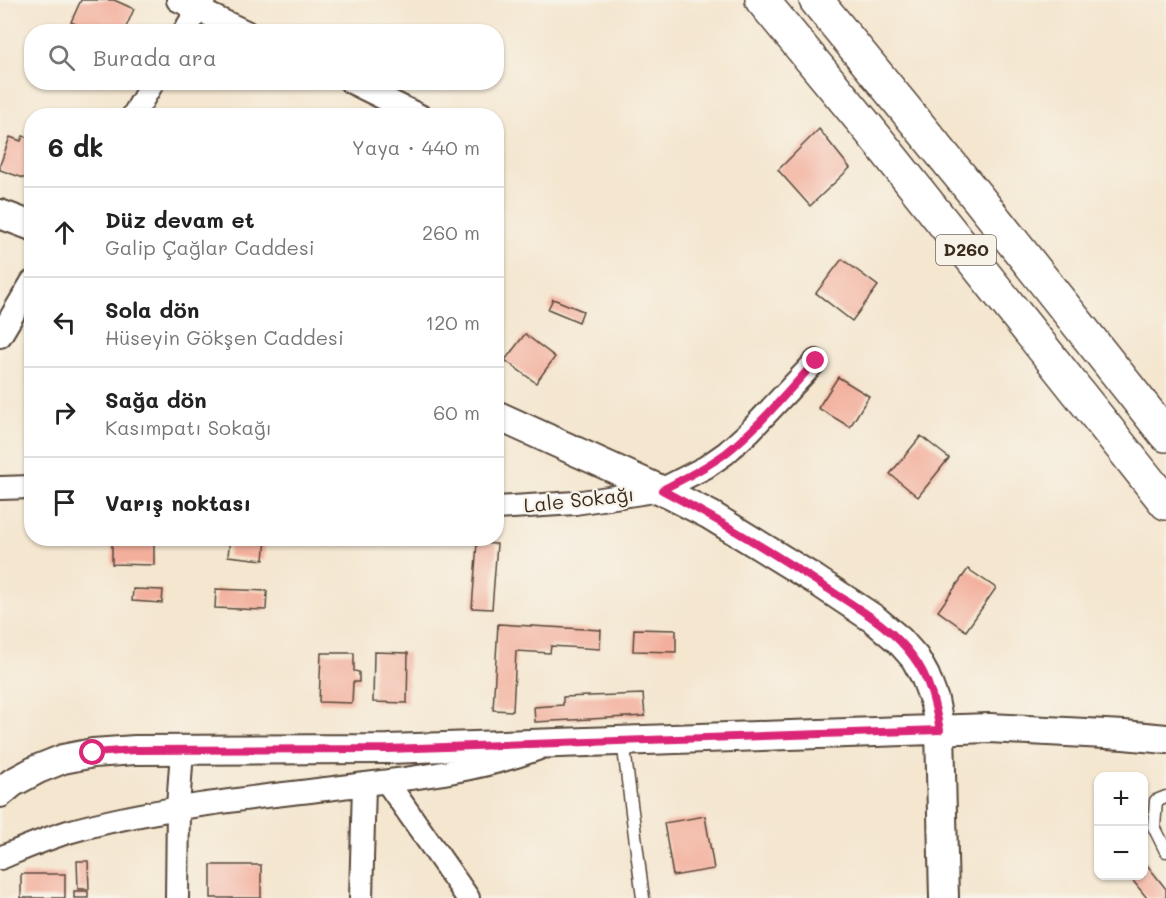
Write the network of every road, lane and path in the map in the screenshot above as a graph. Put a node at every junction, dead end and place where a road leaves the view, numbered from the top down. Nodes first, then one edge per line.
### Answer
1 (762, 0) edge
2 (816, 0) edge
3 (194, 3) edge
4 (187, 24) edge
5 (232, 24) edge
6 (148, 90) edge
7 (367, 90) edge
8 (138, 108) edge
9 (404, 108) edge
10 (0, 214) edge
11 (24, 223) edge
12 (24, 296) edge
13 (0, 336) edge
14 (816, 361) dead end
15 (504, 419) edge
16 (1166, 435) edge
17 (24, 486) edge
18 (0, 488) edge
19 (662, 490) junction
20 (1166, 503) edge
21 (504, 507) edge
22 (940, 730) junction
23 (1166, 739) edge
24 (623, 741) junction
25 (552, 744) junction
26 (182, 751) junction
27 (387, 782) junction
28 (364, 784) junction
29 (2, 788) edge
30 (1166, 797) edge
31 (178, 807) junction
32 (1166, 851) edge
33 (0, 858) edge
34 (177, 898) edge
35 (361, 898) edge
36 (468, 898) edge
37 (643, 898) edge
38 (944, 898) edge

1 - 20 main road, D260
2 - 16 main road, D260
3 - 4 street
3 - 5 street
6 - 8 street
7 - 9 street
10 - 11 street
12 - 13 street
14 - 19 street, Lale Sokağı
15 - 19 street
17 - 18 street
19 - 21 street, Lale Sokağı
19 - 22 street
22 - 23 street
22 - 24 street
22 - 38 street
24 - 25 street
24 - 37 lane
25 - 26 street
25 - 27 street
26 - 29 street
26 - 31 street
27 - 28 street
27 - 36 street
28 - 31 street
28 - 35 street
30 - 32 lane
31 - 33 street
31 - 34 street

